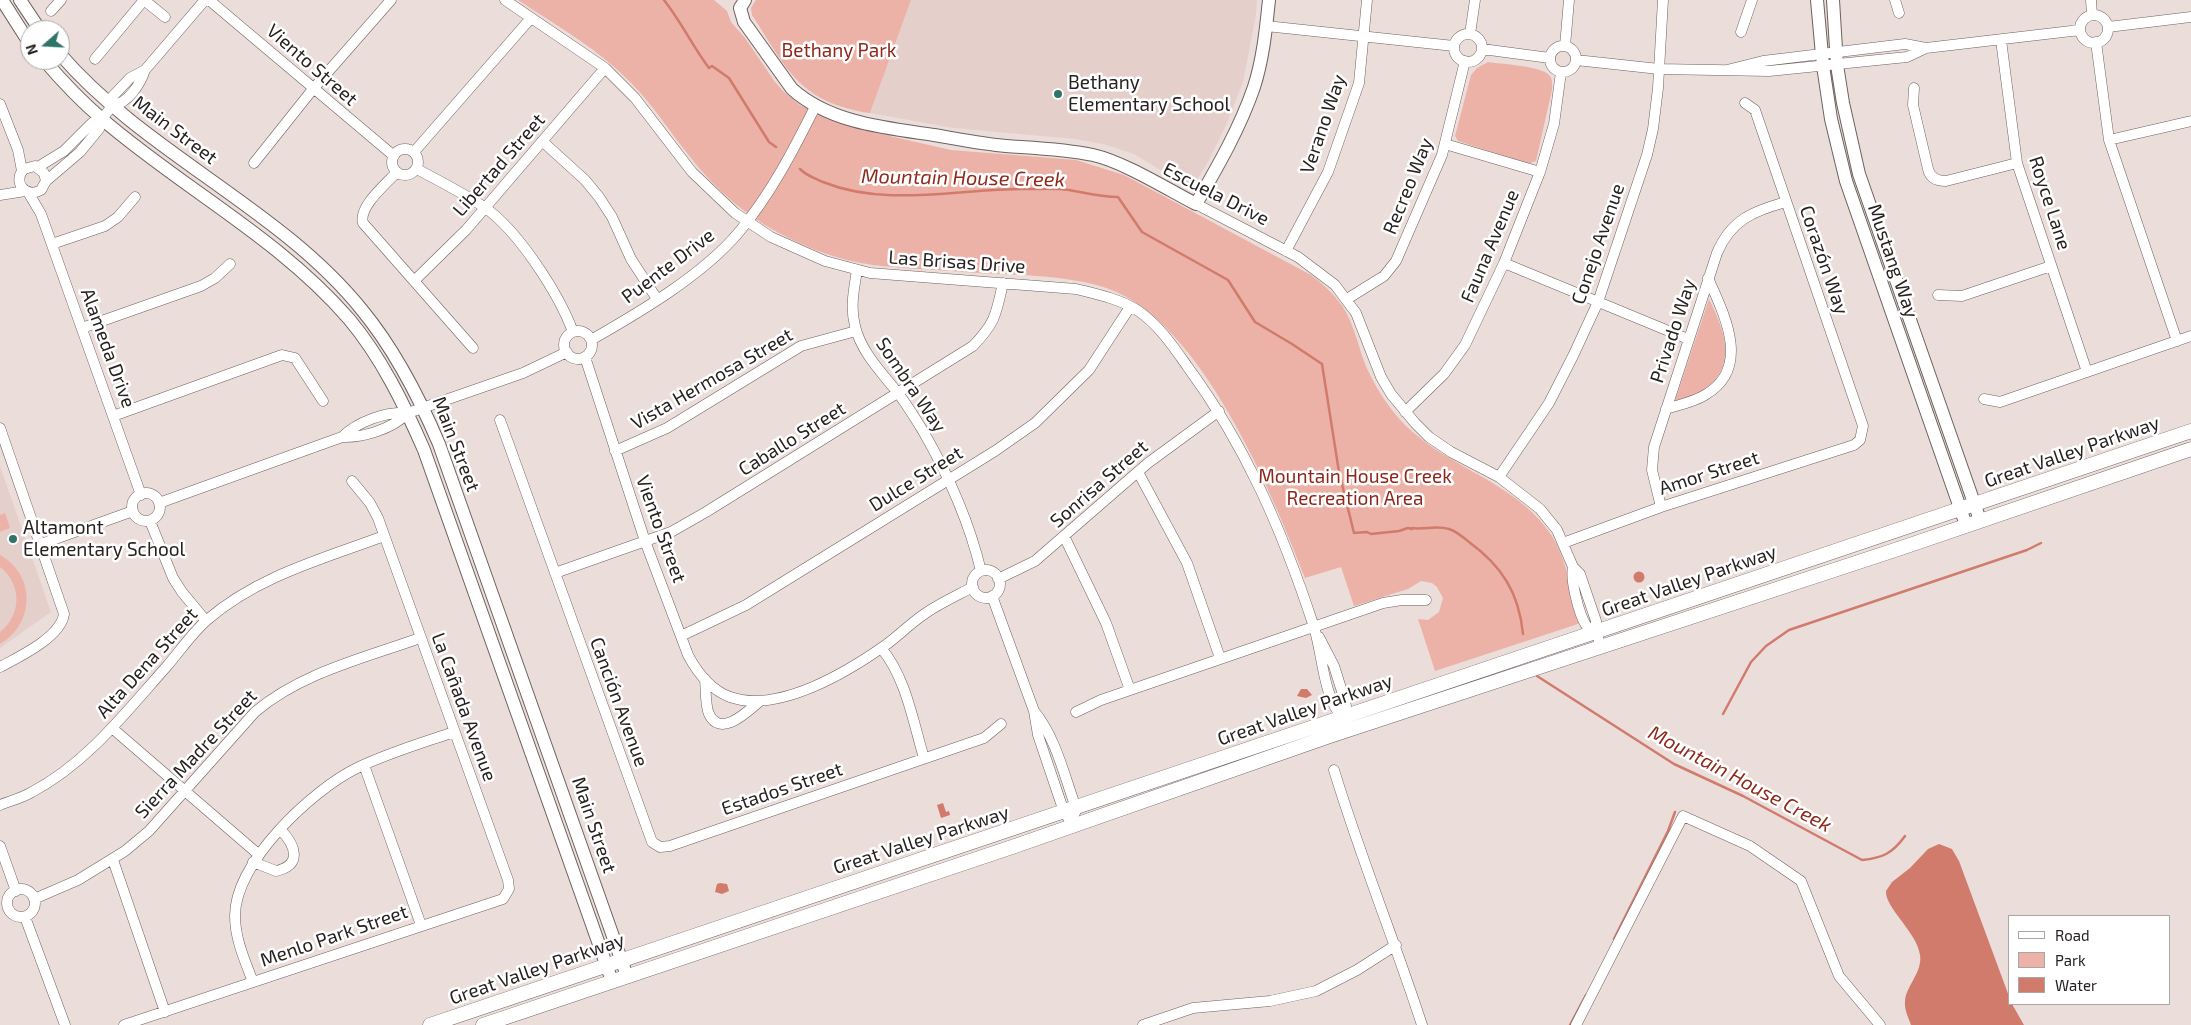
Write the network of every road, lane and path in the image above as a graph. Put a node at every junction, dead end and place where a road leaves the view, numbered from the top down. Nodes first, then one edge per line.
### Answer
1 (2, 0) edge
2 (20, 0) edge
3 (61, 0) edge
4 (144, 0) edge
5 (206, 0) edge
6 (209, 0) edge
7 (391, 0) edge
8 (505, 0) edge
9 (745, 0) edge
10 (1269, 0) edge
11 (1367, 0) edge
12 (1475, 0) edge
13 (1569, 0) edge
14 (1663, 0) edge
15 (1752, 0) edge
16 (1817, 0) edge
17 (1833, 0) edge
18 (1895, 0) edge
19 (2091, 0) edge
20 (51, 12) dead end
21 (1899, 13) dead end
22 (2092, 15) junction
23 (165, 17) dead end
24 (2191, 17) edge
25 (531, 18) junction
26 (33, 20) edge
27 (1266, 26) junction
28 (2108, 27) junction
29 (20, 28) edge
30 (2080, 30) junction
31 (1741, 32) dead end
32 (1470, 34) junction
33 (1363, 38) junction
34 (2002, 40) junction
35 (2096, 42) junction
36 (1454, 46) junction
37 (1564, 46) junction
38 (1482, 49) junction
39 (1550, 58) junction
40 (94, 59) dead end
41 (1837, 59) junction
42 (1576, 60) junction
43 (1822, 60) junction
44 (1465, 61) junction
45 (70, 64) edge
46 (605, 68) junction
47 (1659, 69) junction
48 (52, 70) edge
49 (1561, 72) junction
50 (1914, 88) dead end
51 (313, 89) junction
52 (1744, 103) dead end
53 (0, 104) edge
54 (816, 105) junction
55 (112, 106) junction
56 (102, 119) junction
57 (2191, 121) edge
58 (2109, 140) junction
59 (542, 142) junction
60 (1445, 144) junction
61 (18, 150) junction
62 (414, 152) junction
63 (394, 156) junction
64 (254, 163) dead end
65 (2017, 163) junction
66 (36, 167) junction
67 (417, 169) junction
68 (397, 172) junction
69 (1540, 172) junction
70 (20, 175) junction
71 (45, 184) junction
72 (26, 191) junction
73 (2, 195) edge
74 (135, 197) dead end
75 (1786, 202) junction
76 (1196, 204) junction
77 (485, 208) junction
78 (41, 214) junction
79 (746, 222) junction
80 (52, 244) junction
81 (1286, 251) junction
82 (1504, 262) junction
83 (230, 264) dead end
84 (2051, 266) junction
85 (858, 270) junction
86 (1708, 278) junction
87 (415, 280) junction
88 (1003, 283) junction
89 (1938, 295) dead end
90 (657, 299) junction
91 (1347, 299) junction
92 (1598, 302) junction
93 (1130, 307) junction
94 (82, 328) junction
95 (856, 331) junction
96 (573, 332) junction
97 (2191, 336) edge
98 (1688, 339) junction
99 (591, 340) junction
100 (2177, 341) junction
101 (473, 348) dead end
102 (567, 352) junction
103 (585, 357) junction
104 (2087, 372) junction
105 (898, 394) junction
106 (1984, 399) dead end
107 (323, 401) dead end
108 (423, 407) junction
109 (1666, 410) junction
110 (1219, 411) junction
111 (1405, 412) junction
112 (408, 413) junction
113 (113, 416) junction
114 (500, 420) dead end
115 (0, 428) edge
116 (2191, 431) edge
117 (1862, 434) joint
118 (2191, 448) edge
119 (615, 451) junction
120 (1138, 472) junction
121 (1499, 477) junction
122 (949, 479) junction
123 (352, 481) dead end
124 (141, 495) junction
125 (159, 503) junction
126 (1975, 505) junction
127 (1661, 508) junction
128 (1960, 510) junction
129 (133, 511) junction
130 (1980, 520) junction
131 (150, 521) junction
132 (1966, 526) junction
133 (384, 536) junction
134 (1064, 536) junction
135 (645, 541) junction
136 (1563, 543) junction
137 (41, 544) junction
138 (981, 571) junction
139 (555, 573) junction
140 (998, 579) junction
141 (972, 588) junction
142 (992, 596) junction
143 (1426, 600) dead end
144 (206, 621) junction
145 (1314, 627) junction
146 (1596, 632) junction
147 (681, 636) junction
148 (420, 638) junction
149 (1601, 647) junction
150 (881, 648) junction
151 (1220, 658) junction
152 (0, 667) edge
153 (705, 679) junction
154 (1130, 690) junction
155 (760, 701) junction
156 (1076, 712) dead end
157 (1342, 717) junction
158 (1001, 724) dead end
159 (112, 728) junction
160 (454, 732) junction
161 (1330, 736) junction
162 (924, 758) junction
163 (364, 765) junction
164 (1334, 770) dead end
165 (185, 791) junction
166 (0, 805) edge
167 (1070, 810) junction
168 (1074, 826) junction
169 (281, 830) junction
170 (652, 842) joint
171 (0, 846) edge
172 (256, 858) junction
173 (112, 860) junction
174 (509, 889) joint
175 (16, 890) junction
176 (34, 899) junction
177 (4, 910) edge
178 (24, 917) junction
179 (421, 925) junction
180 (1396, 945) junction
181 (621, 960) junction
182 (606, 965) junction
183 (627, 976) junction
184 (612, 981) junction
185 (253, 982) junction
186 (165, 1012) junction
187 (64, 1025) edge
188 (124, 1025) edge
189 (430, 1025) edge
190 (483, 1025) edge
191 (1143, 1025) edge
192 (1422, 1025) edge
193 (1576, 1025) edge
194 (1880, 1025) edge

1 - 29 street
2 - 26 street
3 - 20 street
4 - 23 street
4 - 40 street
5 - 55 street
6 - 51 street, Viento Street
7 - 51 street
8 - 25 street, Las Brisas Drive
9 - 54 street, Escuela Drive
10 - 27 street
11 - 33 street, Verano Way
12 - 32 street
13 - 37 street
14 - 47 street, Conejo Avenue
15 - 31 street
16 - 43 street, Mustang Way
17 - 41 street, Mustang Way
18 - 21 street
19 - 22 street
22 - 28 street
22 - 30 street
24 - 28 street
25 - 46 street, Las Brisas Drive
25 - 62 street
27 - 33 street
27 - 76 street
28 - 35 street
30 - 34 street
30 - 35 street
32 - 36 street
32 - 38 street
33 - 36 street
33 - 81 street, Verano Way
34 - 41 street
34 - 65 street, Royce Lane
35 - 58 street
36 - 44 street
37 - 39 street
37 - 42 street
38 - 39 street
38 - 44 street
39 - 49 street
41 - 43 street
41 - 126 street, Mustang Way
42 - 47 street
42 - 49 street
43 - 47 street
43 - 128 street, Mustang Way
44 - 60 street, Recreo Way
45 - 55 street, Main Street
46 - 59 street, Libertad Street
46 - 79 street, Las Brisas Drive
47 - 92 street, Conejo Avenue
48 - 56 street, Main Street
49 - 69 street, Fauna Avenue
50 - 65 street
51 - 63 street, Viento Street
51 - 64 street
52 - 75 street, Corazón Way
53 - 61 street
54 - 76 street, Escuela Drive
54 - 79 street, Puente Drive
55 - 56 street
55 - 108 street, Main Street
56 - 66 street
56 - 71 street
56 - 112 street, Main Street
57 - 58 street
58 - 100 street
59 - 77 street, Libertad Street
59 - 90 street
60 - 69 street
60 - 91 street, Recreo Way
61 - 66 street
61 - 70 street
62 - 63 street
62 - 67 street
63 - 68 street
65 - 84 street, Royce Lane
66 - 70 street
66 - 71 street
67 - 68 street
67 - 77 street
68 - 87 street
69 - 82 street, Fauna Avenue
70 - 72 street
70 - 73 street
71 - 72 street
71 - 78 street, Alameda Drive
72 - 73 street
72 - 78 street, Alameda Drive
74 - 80 street
75 - 86 street, Privado Way
75 - 117 street, Corazón Way
76 - 81 street, Escuela Drive
77 - 87 street, Libertad Street
77 - 96 street
78 - 80 street, Alameda Drive
79 - 85 street, Las Brisas Drive
79 - 90 street, Puente Drive
80 - 94 street, Alameda Drive
81 - 91 street, Escuela Drive
82 - 92 street
82 - 111 street, Fauna Avenue
83 - 94 street
84 - 89 street
84 - 104 street, Royce Lane
85 - 88 street, Las Brisas Drive
85 - 95 street, Sombra Way
86 - 98 street, Privado Way
86 - 109 street
87 - 101 street
88 - 93 street, Las Brisas Drive
88 - 105 street, Caballo Street
90 - 99 street, Puente Drive
91 - 111 street, Escuela Drive
92 - 98 street
92 - 121 street, Conejo Avenue
93 - 110 street, Las Brisas Drive
93 - 122 street, Dulce Street
94 - 113 street, Alameda Drive
95 - 105 street, Sombra Way
95 - 119 street, Vista Hermosa Street
96 - 99 street
96 - 102 street
97 - 100 street
98 - 109 street, Privado Way
99 - 103 street
100 - 104 street
102 - 103 street
102 - 108 street
103 - 119 street, Viento Street
104 - 106 street
105 - 122 street, Sombra Way
105 - 135 street, Caballo Street
107 - 113 street
108 - 112 street
108 - 181 street, Main Street
109 - 127 street, Privado Way
110 - 120 street, Sonrisa Street
110 - 145 street, Las Brisas Drive
111 - 121 street, Escuela Drive
112 - 125 street
112 - 182 street, Main Street
113 - 124 street, Alameda Drive
114 - 139 street, Canción Avenue
115 - 137 street
116 - 126 main road, Great Valley Parkway
117 - 127 street, Amor Street
118 - 130 main road, Great Valley Parkway
119 - 135 street, Viento Street
120 - 134 street, Sonrisa Street
120 - 151 street
121 - 136 street, Escuela Drive
122 - 138 street, Sombra Way
122 - 147 street, Dulce Street
123 - 133 street, La Cañada Avenue
124 - 125 street
124 - 129 street
125 - 131 street
126 - 128 main road, Great Valley Parkway
126 - 130 street, Mustang Way
127 - 136 street, Amor Street
128 - 132 street, Mustang Way
128 - 146 main road, Great Valley Parkway
129 - 131 street
129 - 137 street
130 - 132 main road, Great Valley Parkway
131 - 144 street
132 - 149 main road, Great Valley Parkway
133 - 144 street, Alta Dena Street
133 - 148 street, La Cañada Avenue
134 - 140 street, Sonrisa Street
134 - 154 street
135 - 139 street, Caballo Street
135 - 147 street, Viento Street
136 - 146 street, Escuela Drive
137 - 152 street
138 - 140 street
138 - 141 street
139 - 170 street, Canción Avenue
140 - 142 street
141 - 142 street
141 - 150 street
142 - 167 street
143 - 145 street
144 - 159 street, Alta Dena Street
145 - 151 street
145 - 157 street, Las Brisas Drive
146 - 149 street, Escuela Drive
146 - 157 main road, Great Valley Parkway
147 - 153 street, Viento Street
148 - 160 street, La Cañada Avenue
148 - 165 street, Sierra Madre Street
149 - 161 main road, Great Valley Parkway
150 - 155 street
150 - 162 street
151 - 154 street
153 - 155 street, Viento Street
153 - 155 street
154 - 156 street
157 - 161 main road
157 - 167 main road, Great Valley Parkway
158 - 162 street, Estados Street
159 - 165 street
159 - 166 street, Alta Dena Street
160 - 163 street
160 - 174 street, La Cañada Avenue
161 - 168 main road, Great Valley Parkway
162 - 170 street, Estados Street
163 - 169 street
163 - 179 street
164 - 180 street
165 - 172 street
165 - 173 street, Sierra Madre Street
167 - 168 street
167 - 181 main road, Great Valley Parkway
168 - 183 main road, Great Valley Parkway
169 - 172 street
169 - 172 street
171 - 175 street
172 - 185 street
173 - 176 street, Sierra Madre Street
173 - 186 street
174 - 179 street, Menlo Park Street
175 - 176 street
175 - 177 street
176 - 178 street
177 - 178 street
178 - 187 street
179 - 185 street, Menlo Park Street
180 - 191 street
180 - 192 street
181 - 182 main road, Great Valley Parkway
181 - 183 street, Main Street
182 - 184 street, Main Street
182 - 189 main road, Great Valley Parkway
183 - 184 main road, Great Valley Parkway
184 - 190 main road, Great Valley Parkway
185 - 186 street, Menlo Park Street
186 - 188 street, Menlo Park Street
193 - 194 street

